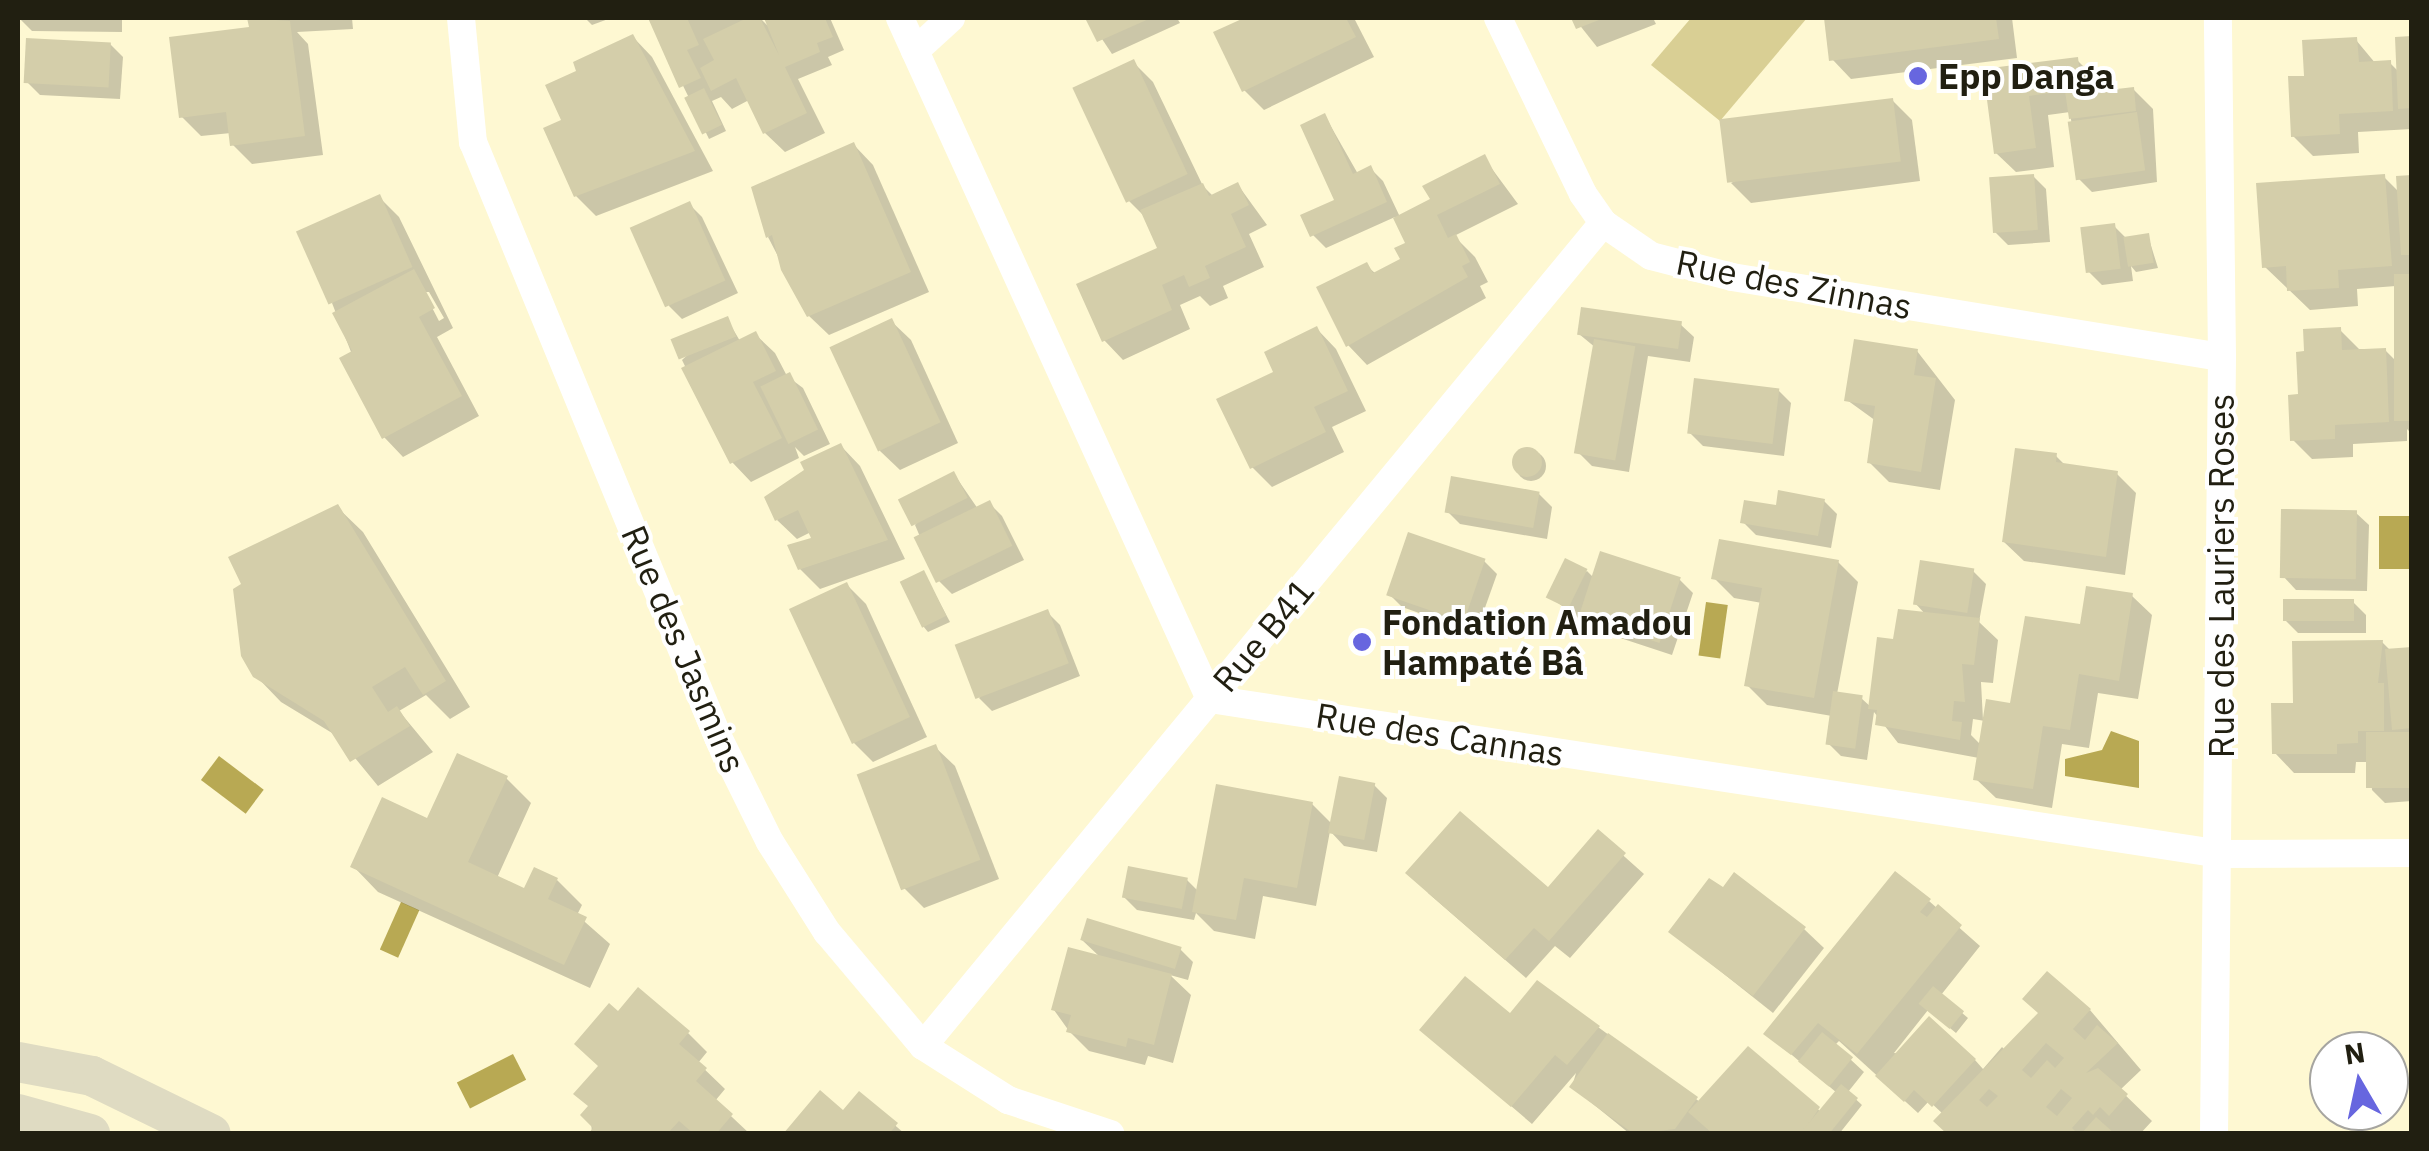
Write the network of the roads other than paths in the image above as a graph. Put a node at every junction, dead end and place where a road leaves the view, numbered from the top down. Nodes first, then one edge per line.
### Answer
1 (461, 18) edge
2 (900, 18) edge
3 (952, 18) edge
4 (1498, 18) edge
5 (2218, 18) edge
6 (915, 50) junction
7 (1603, 223) junction
8 (2222, 357) junction
9 (1210, 699) junction
10 (2412, 853) edge
11 (2220, 854) junction
12 (924, 1046) junction
13 (18, 1062) edge
14 (18, 1114) edge
15 (90, 1134) edge
16 (210, 1134) edge
17 (1110, 1134) edge
18 (2214, 1134) edge

1 - 12 street, Rue des Jasmins
2 - 6 street
3 - 6 street
4 - 7 street, Rue des Zinnas
5 - 8 street, Rue des Lauriers Roses
6 - 9 street
7 - 8 street, Rue des Zinnas
7 - 9 street, Rue B41
8 - 11 street, Rue des Lauriers Roses
9 - 11 street, Rue des Cannas
9 - 12 street, Rue B41
10 - 11 street, Rue des Cannas
11 - 18 street, Rue des Lauriers Roses
12 - 17 street, Rue des Jasmins
13 - 16 main road
14 - 15 main road

